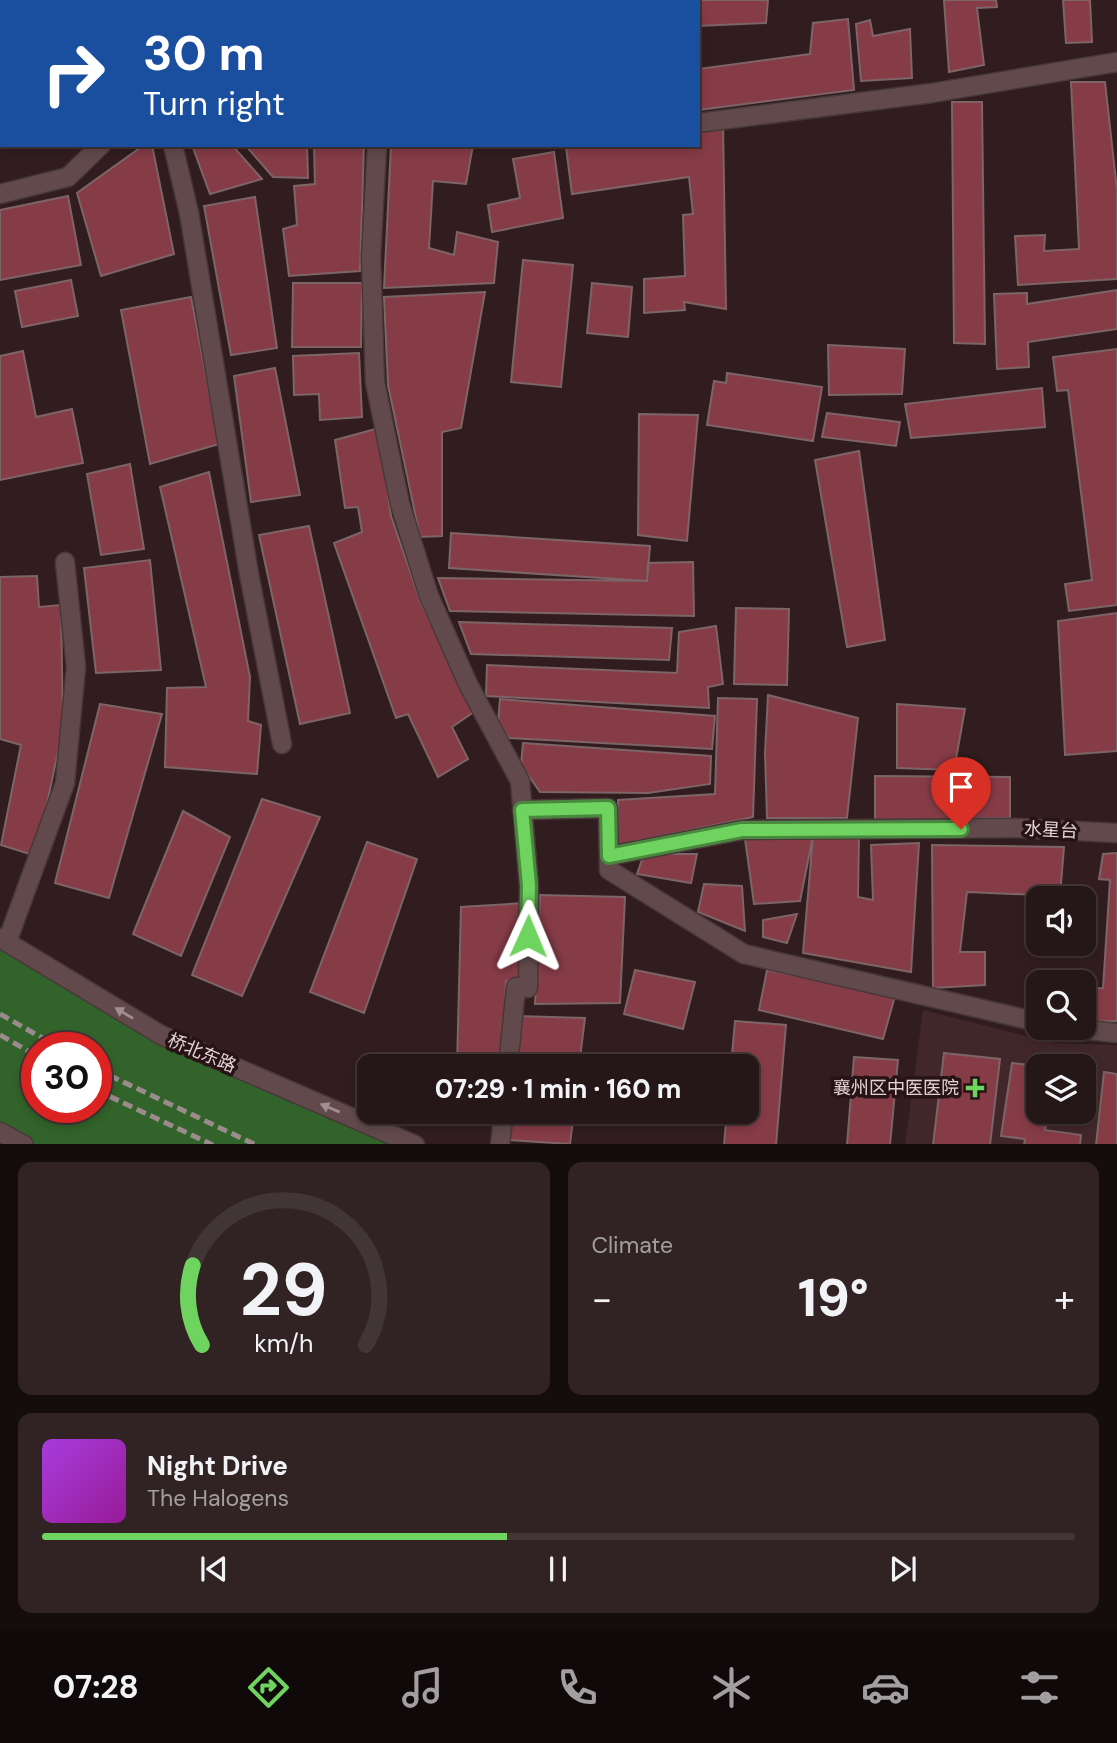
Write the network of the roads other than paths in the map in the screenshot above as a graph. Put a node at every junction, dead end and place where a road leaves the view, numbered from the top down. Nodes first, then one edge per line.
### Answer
1 (1117, 62) edge
2 (700, 123) edge
3 (99, 147) edge
4 (174, 147) edge
5 (377, 147) edge
6 (0, 194) edge
7 (65, 562) dead end
8 (282, 744) dead end
9 (522, 810) junction
10 (1117, 834) edge
11 (609, 856) junction
12 (4, 940) edge
13 (1026, 1020) edge
14 (1096, 1031) edge
15 (1117, 1033) edge
16 (509, 1054) edge
17 (502, 1124) edge
18 (0, 1132) edge
19 (24, 1144) edge
20 (415, 1144) edge
21 (500, 1144) edge

1 - 2 street
3 - 6 street
4 - 8 street
5 - 9 street
7 - 12 street
9 - 11 street
9 - 16 street
10 - 11 street, 水星台
11 - 13 street
20 -> 12 street, 桥北东路
14 - 15 street
17 - 21 street
18 - 19 street

